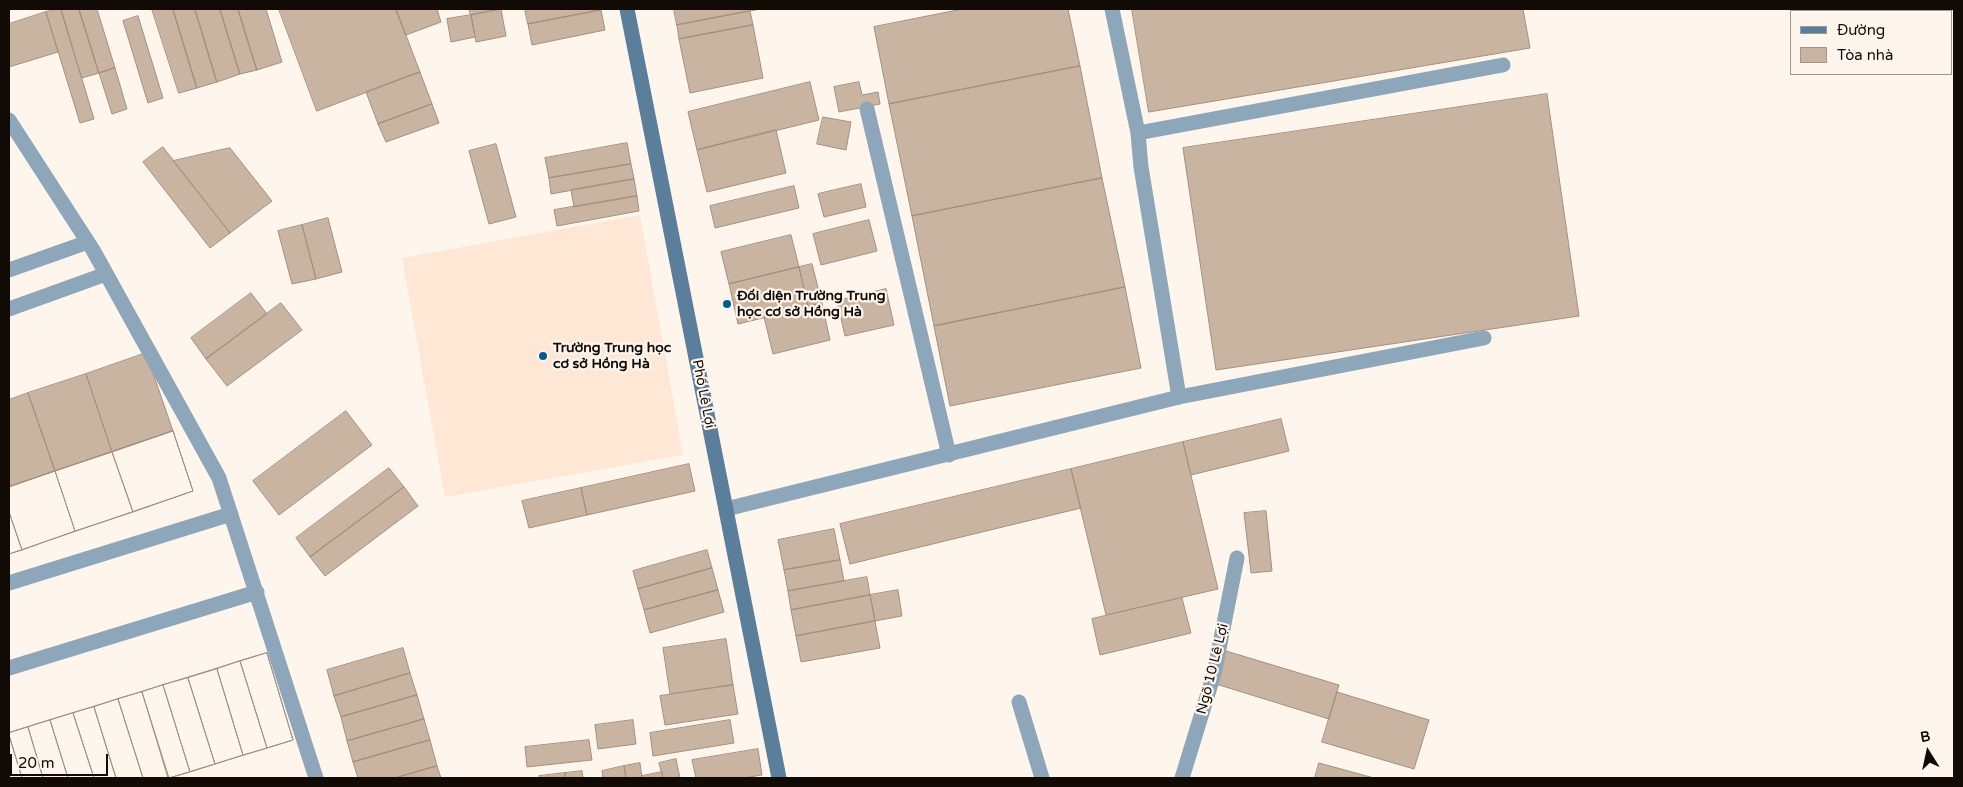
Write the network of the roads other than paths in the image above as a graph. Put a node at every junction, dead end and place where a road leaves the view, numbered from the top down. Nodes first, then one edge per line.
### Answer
1 (627, 9) edge
2 (1112, 9) edge
3 (1503, 65) dead end
4 (867, 108) dead end
5 (9, 120) edge
6 (1138, 132) junction
7 (88, 242) junction
8 (9, 270) edge
9 (106, 274) junction
10 (9, 309) edge
11 (1484, 338) dead end
12 (1179, 397) junction
13 (949, 455) junction
14 (726, 509) junction
15 (231, 514) junction
16 (1237, 558) dead end
17 (9, 583) edge
18 (257, 592) junction
19 (9, 668) edge
20 (1019, 702) dead end
21 (316, 778) edge
22 (779, 778) edge
23 (1042, 778) edge
24 (1182, 778) edge

1 - 14 main road, Phố Lê Lợi
2 - 6 street
3 - 6 street
4 - 13 street
5 - 7 street
6 - 12 street
7 - 8 street
7 - 9 street
9 - 10 street
9 - 15 street
11 - 12 street
12 - 13 street
13 - 14 street
14 - 22 main road, Phố Lê Lợi
15 - 17 street
15 - 18 street
16 - 24 street, Ngõ 10 Lê Lợi
18 - 19 street
18 - 21 street
20 - 23 street

